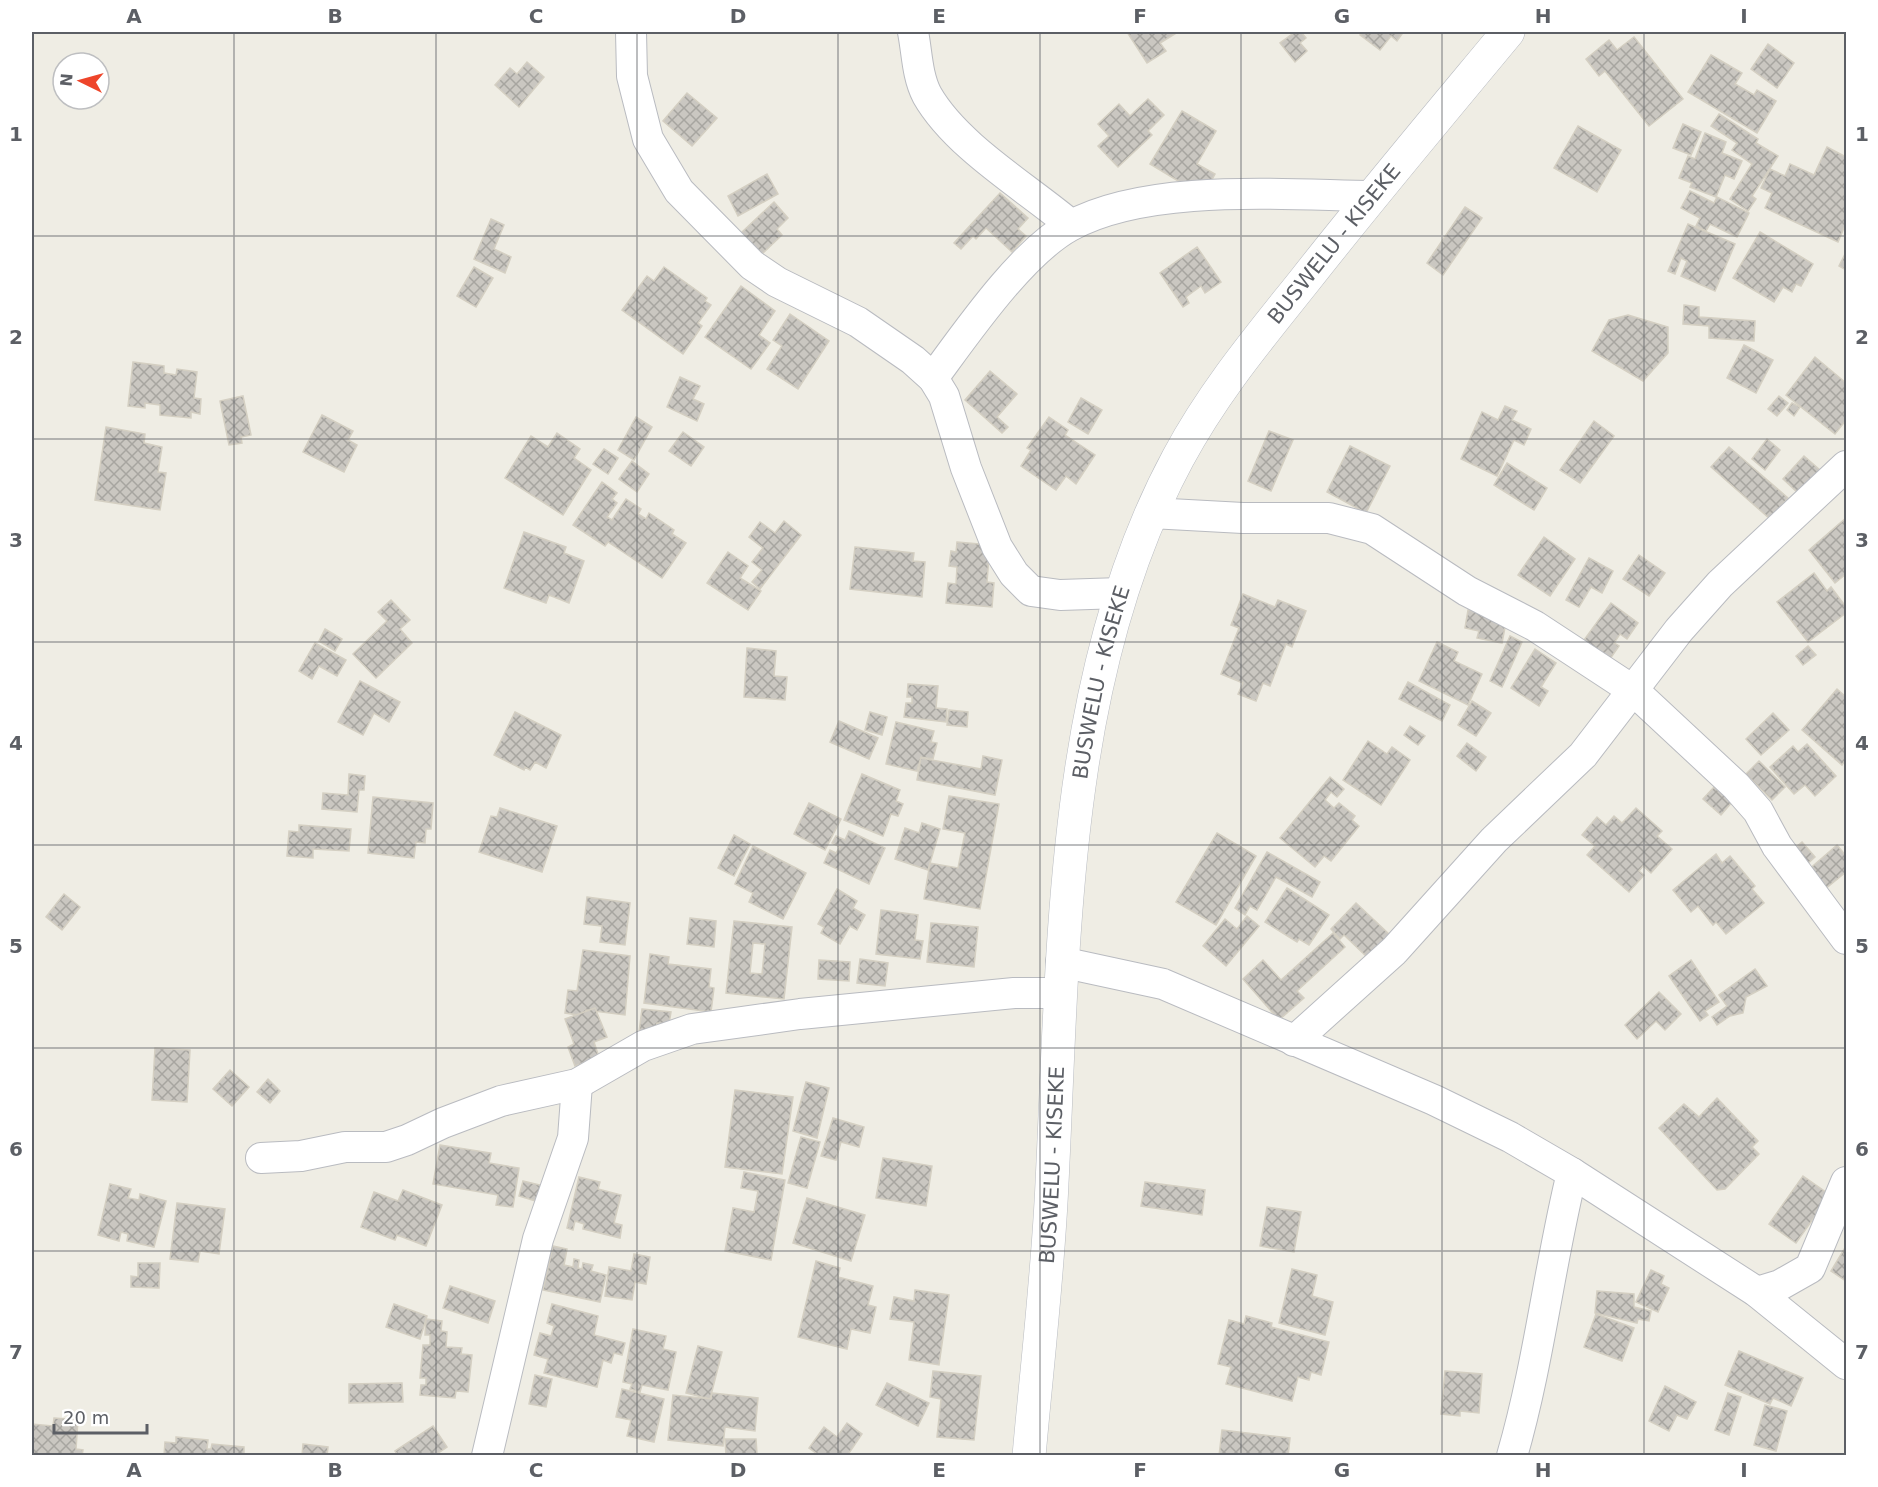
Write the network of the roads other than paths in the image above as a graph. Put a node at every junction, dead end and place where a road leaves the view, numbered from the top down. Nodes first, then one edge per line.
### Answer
1 (631, 32) edge
2 (913, 32) edge
3 (1508, 32) edge
4 (1373, 196) junction
5 (1071, 225) junction
6 (933, 378) junction
7 (1846, 466) edge
8 (1151, 513) junction
9 (1121, 593) junction
10 (1634, 691) junction
11 (1846, 939) edge
12 (1060, 978) junction
13 (1294, 1041) junction
14 (577, 1084) junction
15 (261, 1158) dead end
16 (1572, 1173) junction
17 (1846, 1182) edge
18 (1757, 1292) junction
19 (1846, 1364) edge
20 (487, 1455) edge
21 (1029, 1455) edge
22 (1512, 1455) edge

1 - 6 street
2 - 5 street
3 - 4 main road, BUSWELU - KISEKE
4 - 5 street
4 - 8 main road, BUSWELU - KISEKE
5 - 6 street
6 - 9 street
7 - 10 street
8 - 9 main road, BUSWELU - KISEKE
8 - 10 street
9 - 12 main road, BUSWELU - KISEKE
10 - 11 street
10 - 13 street
12 - 13 street
12 - 14 street
12 - 21 main road, BUSWELU - KISEKE
13 - 16 street
14 - 15 street
14 - 20 street
16 - 18 street
16 - 22 street
17 - 18 street
18 - 19 street

